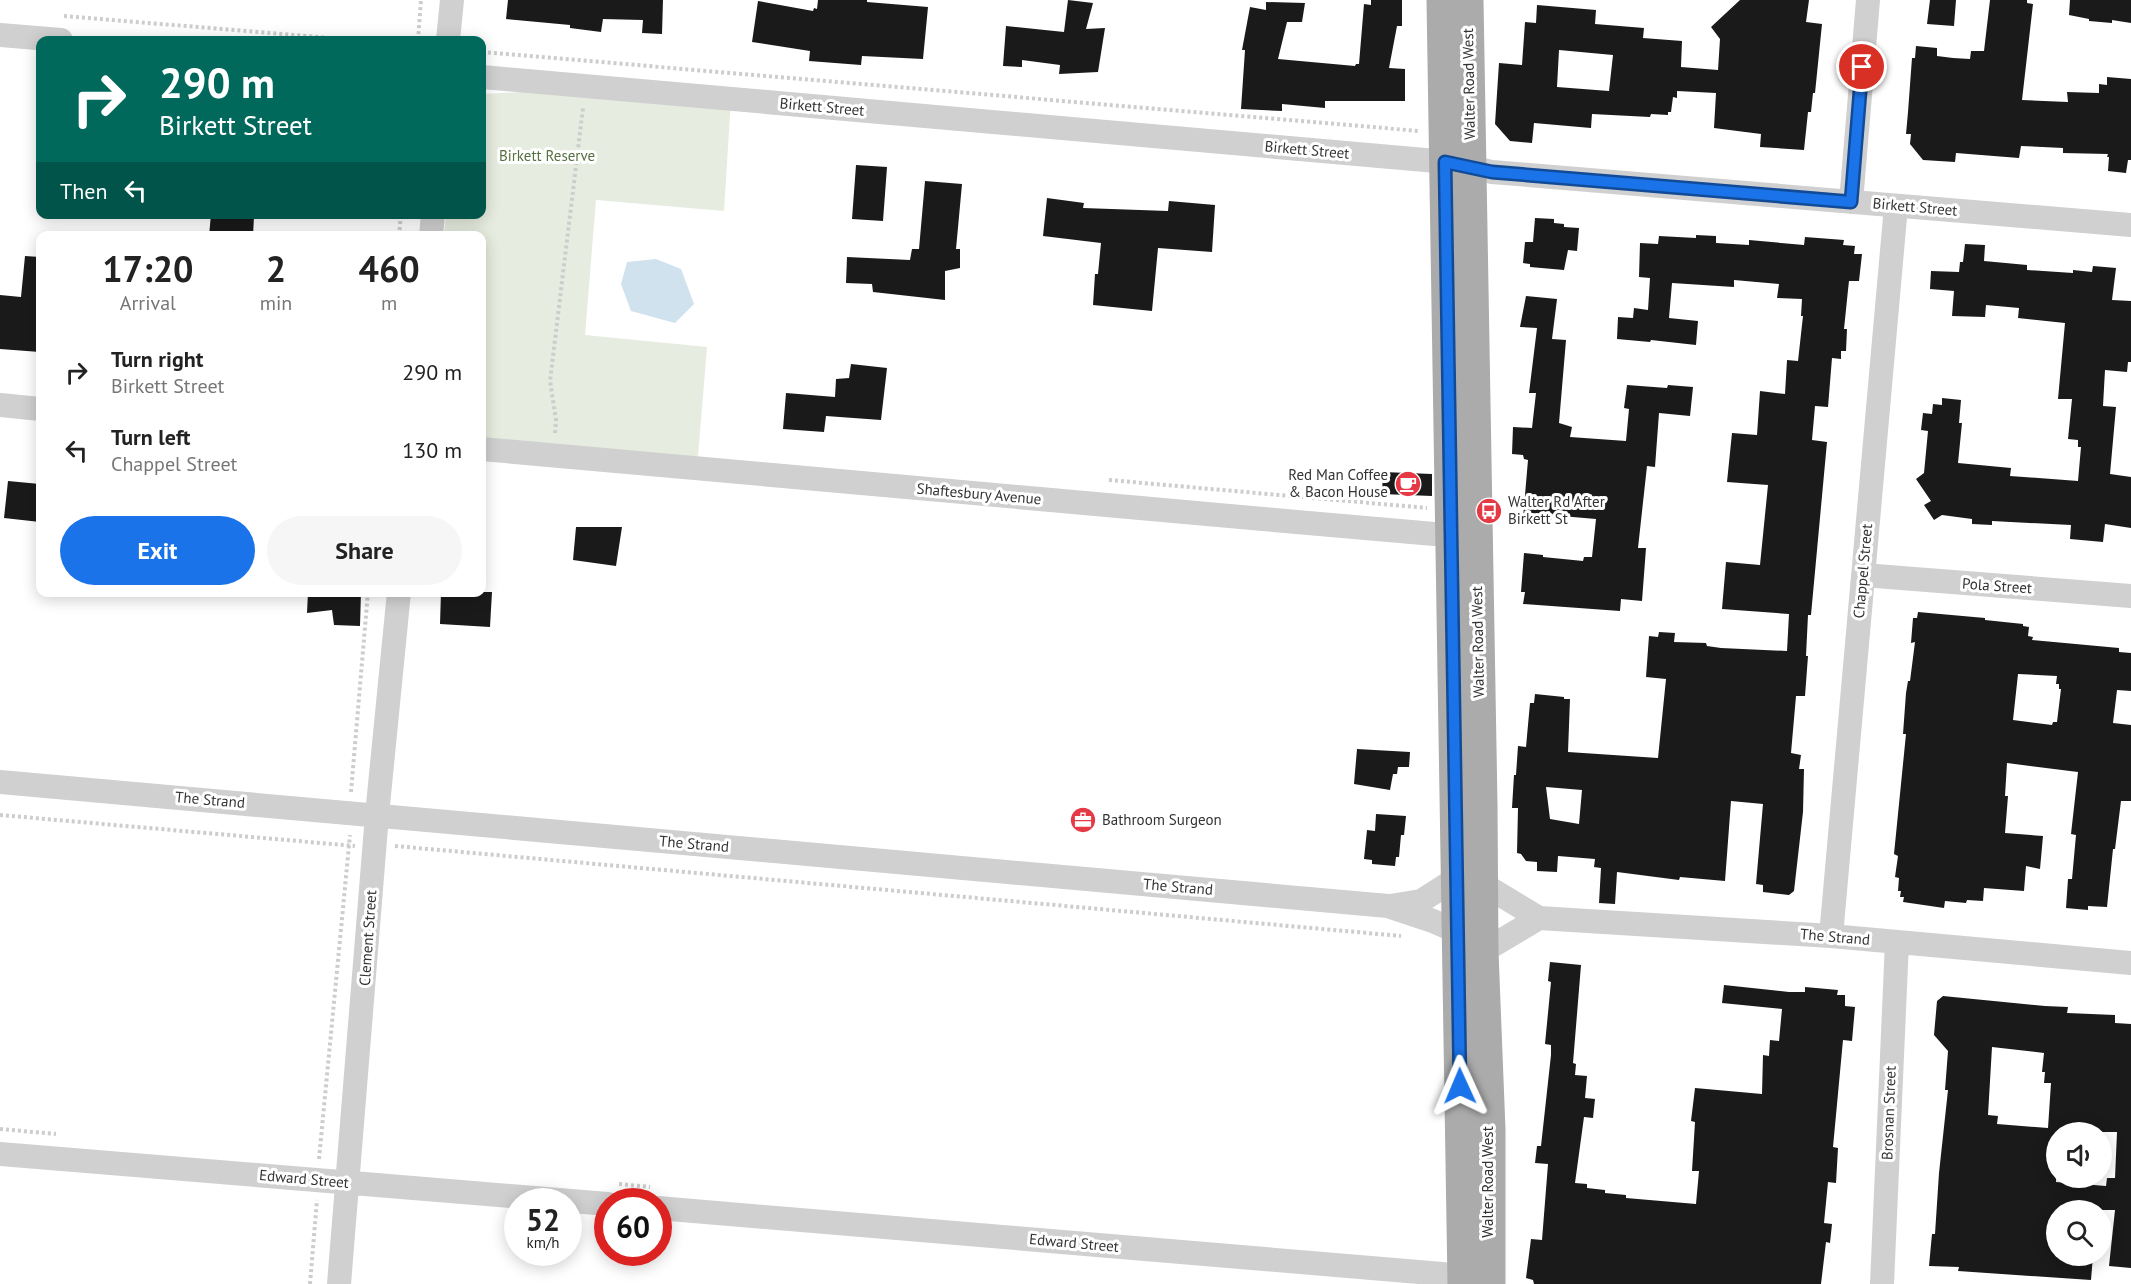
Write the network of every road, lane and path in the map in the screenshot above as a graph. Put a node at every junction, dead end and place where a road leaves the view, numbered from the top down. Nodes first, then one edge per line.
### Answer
1 (421, 0) edge
2 (452, 0) edge
3 (1443, 0) edge
4 (1467, 0) edge
5 (1868, 0) edge
6 (60, 16) dead end
7 (0, 35) edge
8 (306, 36) edge
9 (418, 36) edge
10 (448, 36) edge
11 (36, 38) edge
12 (486, 51) edge
13 (486, 77) edge
14 (586, 86) junction
15 (1428, 132) dead end
16 (1458, 166) junction
17 (1851, 202) junction
18 (1896, 206) junction
19 (2131, 225) edge
20 (0, 405) edge
21 (36, 409) edge
22 (555, 433) dead end
23 (486, 449) edge
24 (1464, 535) junction
25 (1863, 575) junction
26 (2131, 596) edge
27 (368, 597) edge
28 (399, 597) edge
29 (0, 782) edge
30 (350, 813) junction
31 (0, 815) edge
32 (377, 815) junction
33 (350, 846) junction
34 (375, 846) junction
35 (1469, 880) junction
36 (1388, 906) junction
37 (1539, 918) junction
38 (1405, 936) dead end
39 (1831, 936) junction
40 (1470, 942) junction
41 (1897, 942) junction
42 (2131, 963) edge
43 (0, 1154) edge
44 (318, 1180) junction
45 (348, 1183) junction
46 (594, 1203) edge
47 (672, 1209) edge
48 (1477, 1281) edge
49 (310, 1284) edge
50 (339, 1284) edge
51 (1882, 1284) edge

1 - 9 path
2 - 10 street
3 - 16 main road, Walter Road West
4 - 16 main road, Walter Road West
5 - 17 street
6 - 8 path
7 - 11 street
12 - 15 path
13 - 14 street, Birkett Street
14 - 16 street, Birkett Street
14 - 22 path
16 - 17 street, Birkett Street
16 - 24 main road, Walter Road West
17 - 18 street, Birkett Street
18 - 19 street, Birkett Street
18 - 25 street, Chappel Street
20 - 21 street
23 - 24 street, Shaftesbury Avenue
24 - 35 main road, Walter Road West
25 - 26 street, Pola Street
25 - 39 street, Chappel Street
27 - 30 path
28 - 32 street, Clement Street
29 - 30 street, The Strand
30 - 32 street, The Strand
30 - 33 path
31 - 33 path
32 - 34 street, Clement Street
32 - 36 street, The Strand
33 - 34 path
33 - 44 path
34 - 38 path
34 - 45 street, Clement Street
35 - 36 street, The Strand
35 - 37 street, The Strand
35 - 40 main road, Walter Road West
36 - 40 street, The Strand
37 - 39 street, The Strand
37 - 40 street
39 - 41 street, The Strand
40 - 48 main road, Walter Road West
41 - 42 street, The Strand
41 - 51 street, Brosnan Street
43 - 44 street, Edward Street
44 - 45 street, Edward Street
44 - 49 path
45 - 46 street, Edward Street
45 - 50 street, Clement Street
47 - 48 street, Edward Street

